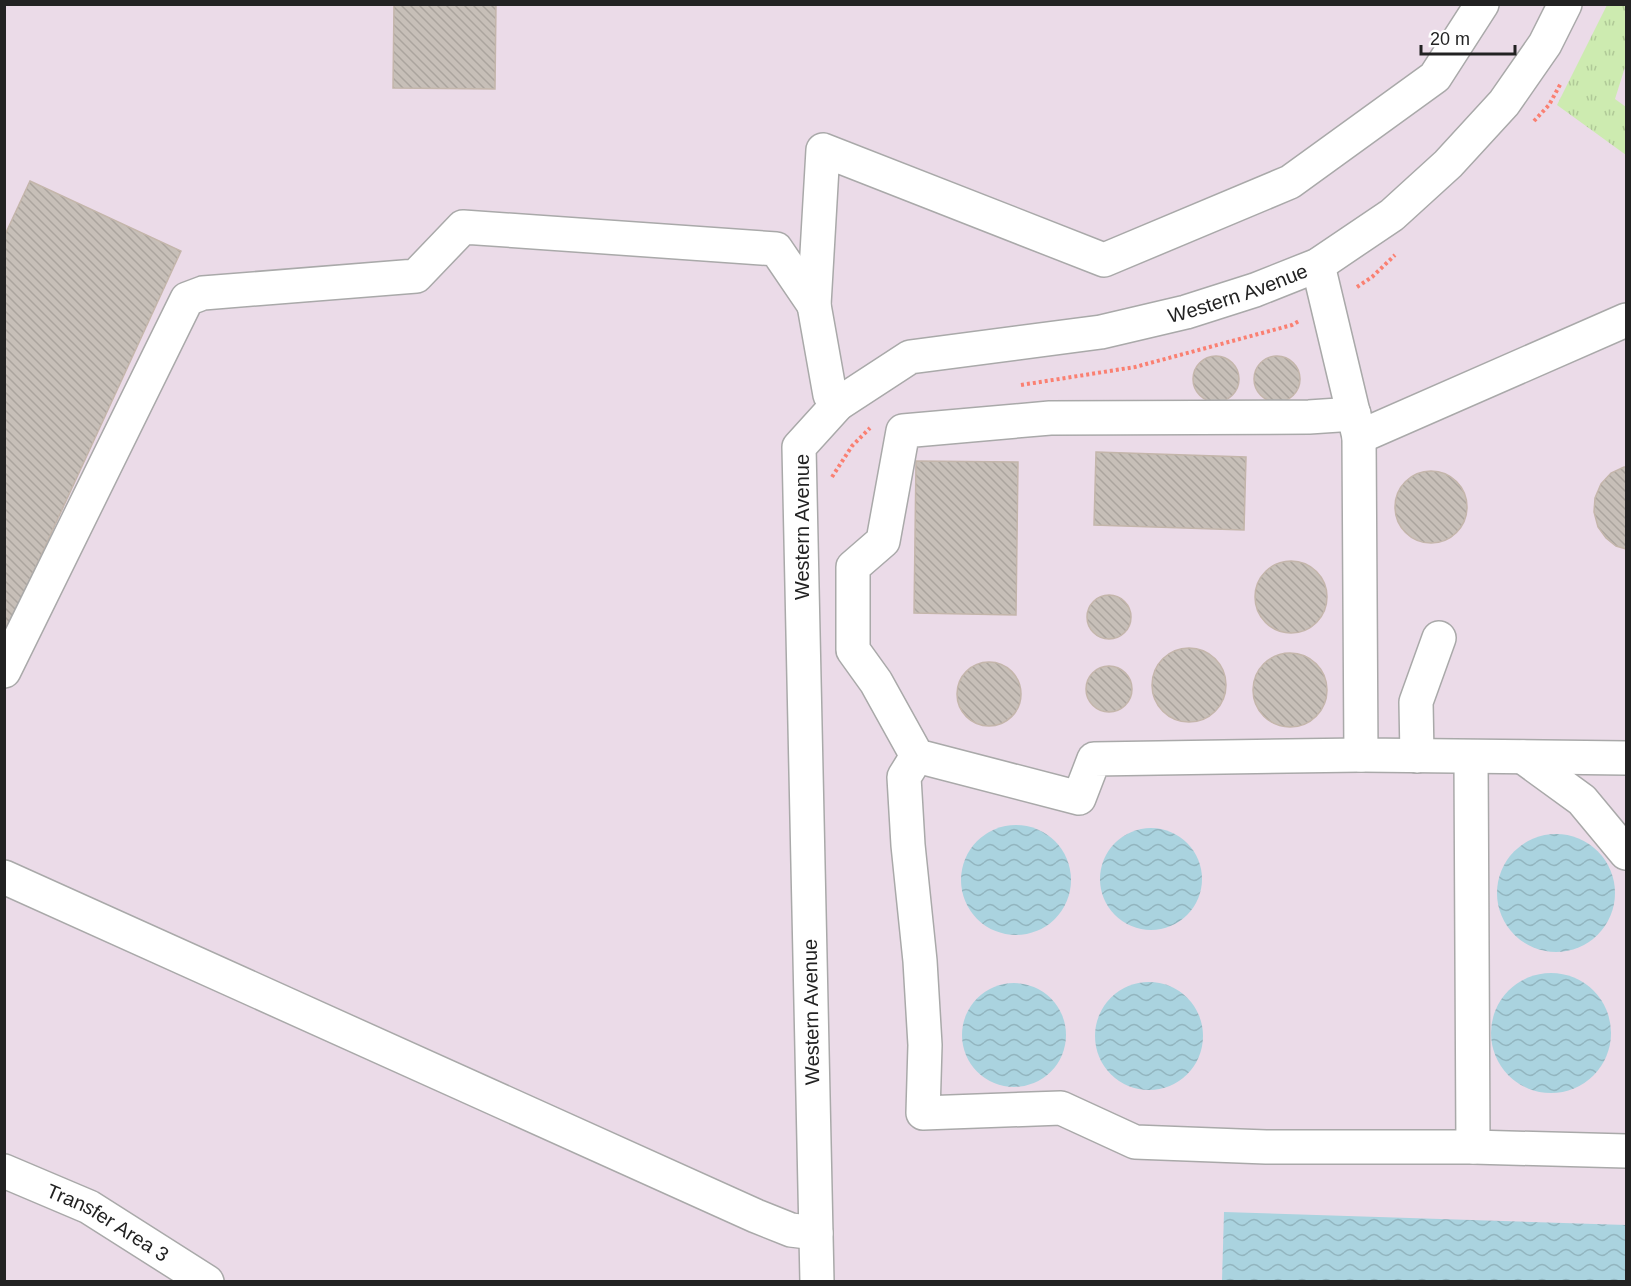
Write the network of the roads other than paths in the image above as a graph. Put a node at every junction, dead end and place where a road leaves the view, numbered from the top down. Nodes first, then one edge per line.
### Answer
1 (1482, 4) edge
2 (1565, 4) edge
3 (1318, 265) junction
4 (814, 305) junction
5 (1626, 320) edge
6 (838, 404) junction
7 (1357, 425) junction
8 (1438, 638) dead end
9 (4, 671) edge
10 (1361, 755) junction
11 (917, 756) junction
12 (1417, 756) junction
13 (1471, 757) junction
14 (1523, 757) junction
15 (1626, 758) edge
16 (1626, 853) edge
17 (4, 877) edge
18 (1473, 1147) junction
19 (1626, 1151) edge
20 (4, 1171) edge
21 (816, 1233) junction
22 (207, 1281) edge
23 (817, 1281) edge

1 - 4 street
2 - 3 street, Western Avenue
3 - 6 street, Western Avenue
3 - 7 street
4 - 6 street
4 - 9 street
5 - 7 street
6 - 21 street, Western Avenue
7 - 10 street
7 - 11 street
8 - 12 street
10 - 11 street
10 - 12 street
11 - 18 street
12 - 13 street
13 - 14 street
13 - 18 street
14 - 15 street
14 - 16 street
17 - 21 street
18 - 19 street
20 - 22 street, Transfer Area 3
21 - 23 street, Western Avenue

